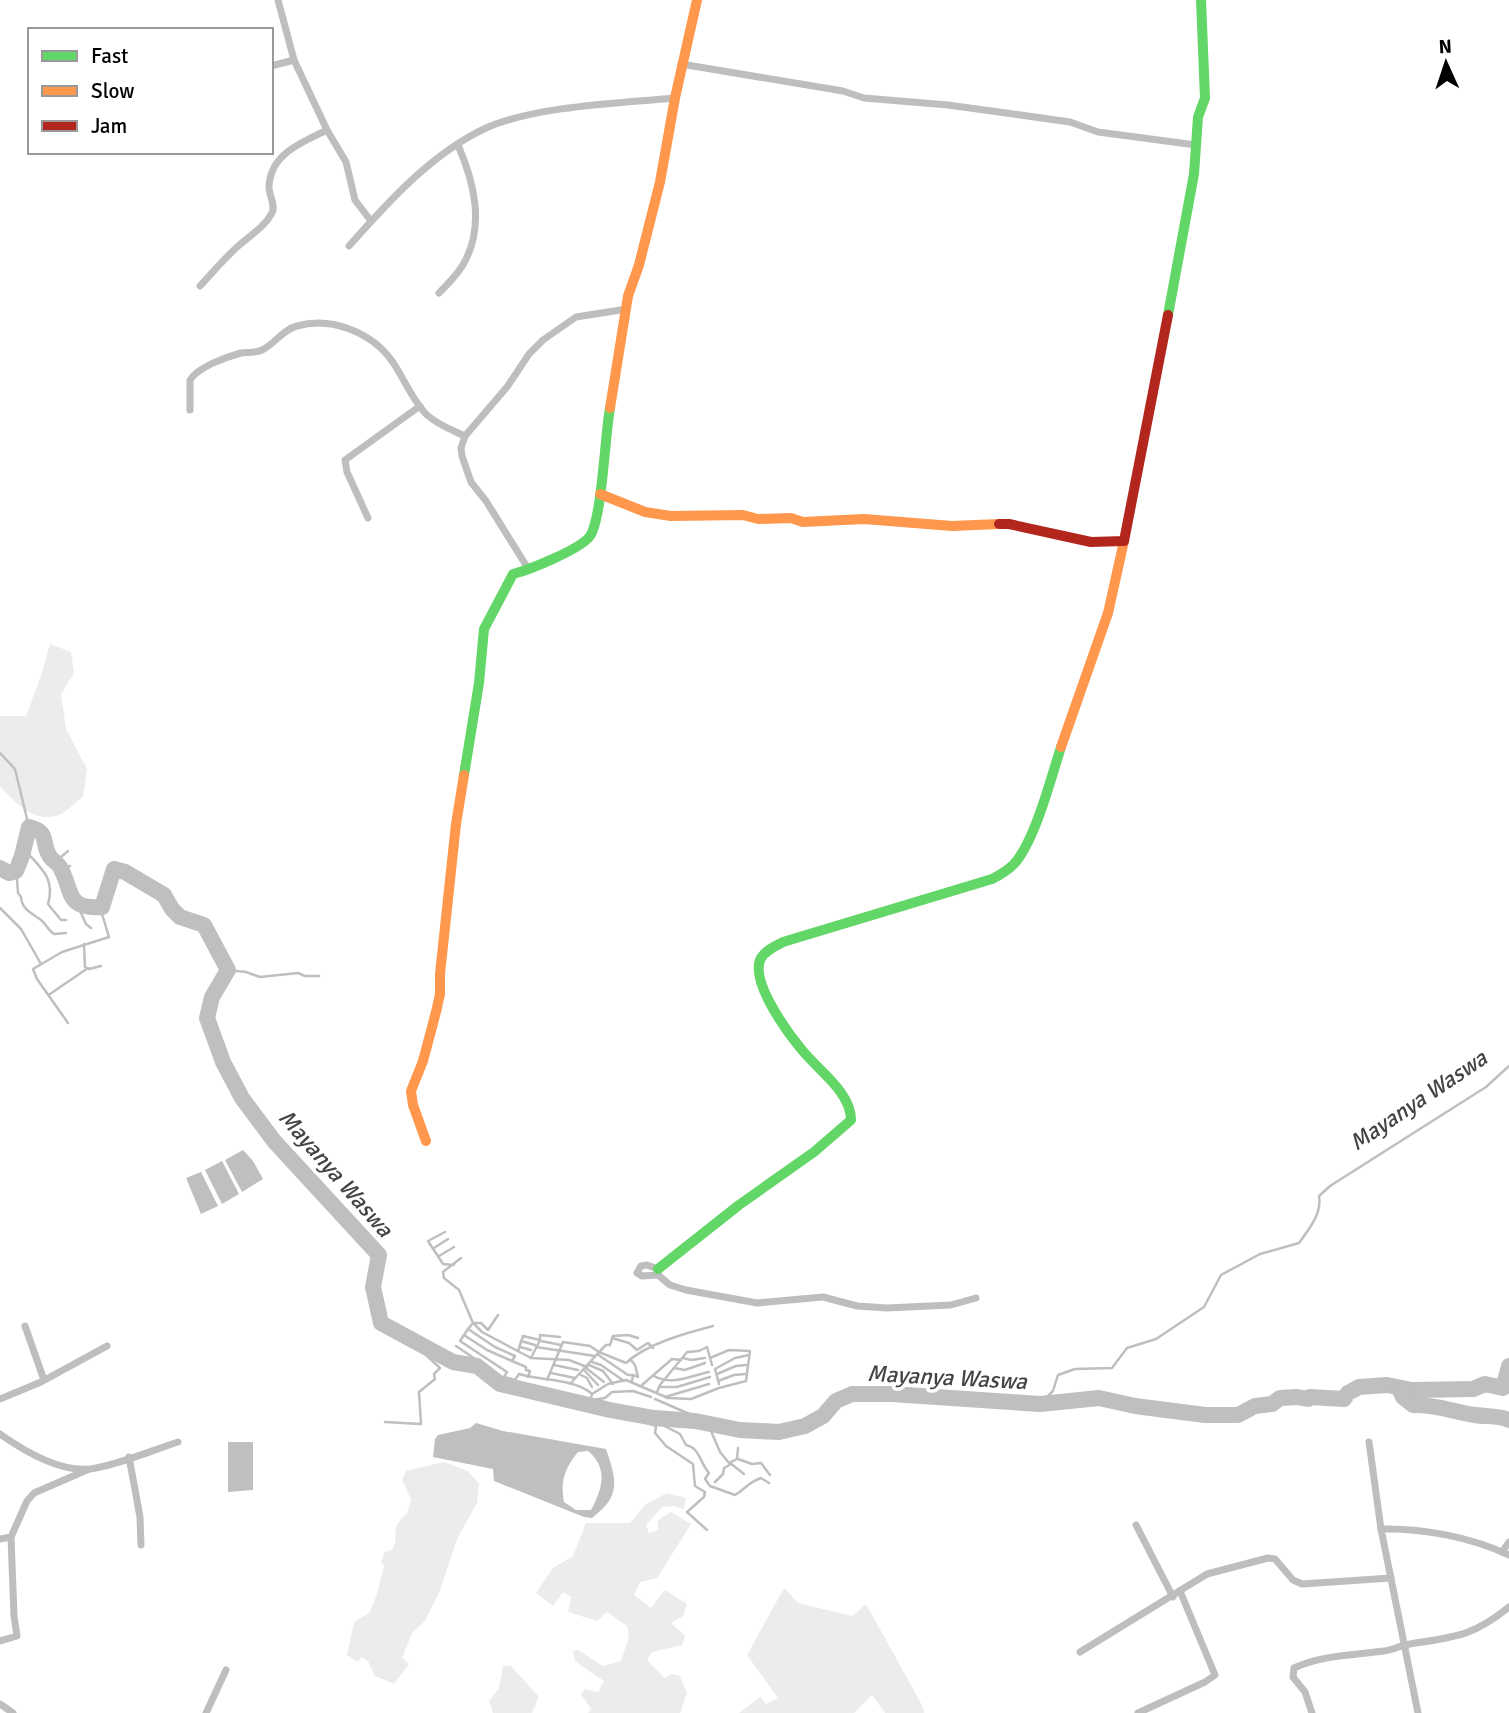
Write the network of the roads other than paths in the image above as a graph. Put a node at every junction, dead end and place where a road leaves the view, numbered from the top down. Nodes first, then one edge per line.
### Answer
1 (278, 0) edge
2 (697, 0) edge
3 (1201, 0) edge
4 (294, 60) junction
5 (681, 64) junction
6 (273, 65) edge
7 (675, 98) junction
8 (327, 130) junction
9 (458, 145) junction
10 (1196, 145) junction
11 (371, 221) junction
12 (349, 246) dead end
13 (200, 286) dead end
14 (439, 293) dead end
15 (627, 309) junction
16 (420, 406) junction
17 (190, 410) dead end
18 (465, 436) junction
19 (600, 494) junction
20 (368, 518) dead end
21 (1124, 541) junction
22 (529, 570) junction
23 (426, 1141) dead end
24 (658, 1272) joint
25 (976, 1298) dead end
26 (25, 1326) dead end
27 (107, 1346) dead end
28 (44, 1380) junction
29 (0, 1399) edge
30 (0, 1434) edge
31 (178, 1442) dead end
32 (1369, 1442) dead end
33 (129, 1457) junction
34 (89, 1469) junction
35 (1136, 1525) dead end
36 (1381, 1529) junction
37 (10, 1536) junction
38 (0, 1538) edge
39 (1509, 1542) edge
40 (141, 1545) dead end
41 (1506, 1554) edge
42 (1391, 1578) junction
43 (1180, 1591) junction
44 (1173, 1597) junction
45 (1509, 1607) edge
46 (0, 1641) edge
47 (1406, 1644) junction
48 (1080, 1652) dead end
49 (226, 1670) dead end
50 (0, 1704) edge
51 (13, 1713) edge
52 (206, 1713) edge
53 (1138, 1713) edge
54 (1312, 1713) edge
55 (1418, 1713) edge

1 - 4 street
2 - 5 street
3 - 10 street
4 - 6 street
4 - 8 street
5 - 7 street
5 - 10 street
7 - 9 street
7 - 15 street
8 - 11 street
8 - 13 street
9 - 11 street
9 - 14 street
10 - 21 street
11 - 12 street
15 - 18 street
15 - 19 street
16 - 17 street
16 - 18 street
16 - 20 street
18 - 22 street
19 - 21 street
19 - 22 street
21 - 24 street
22 - 23 street
24 - 25 street
26 - 28 street
27 - 28 street
28 - 29 street
30 - 34 street
31 - 33 street
32 - 36 street
33 - 34 street
33 - 40 street
34 - 37 street
35 - 44 street
36 - 41 street
36 - 42 street
37 - 38 street
37 - 46 street
39 - 41 street
42 - 43 street
42 - 47 street
43 - 44 street
43 - 53 street
44 - 48 street
45 - 47 street
47 - 54 street
47 - 55 street
49 - 52 street
50 - 51 street

